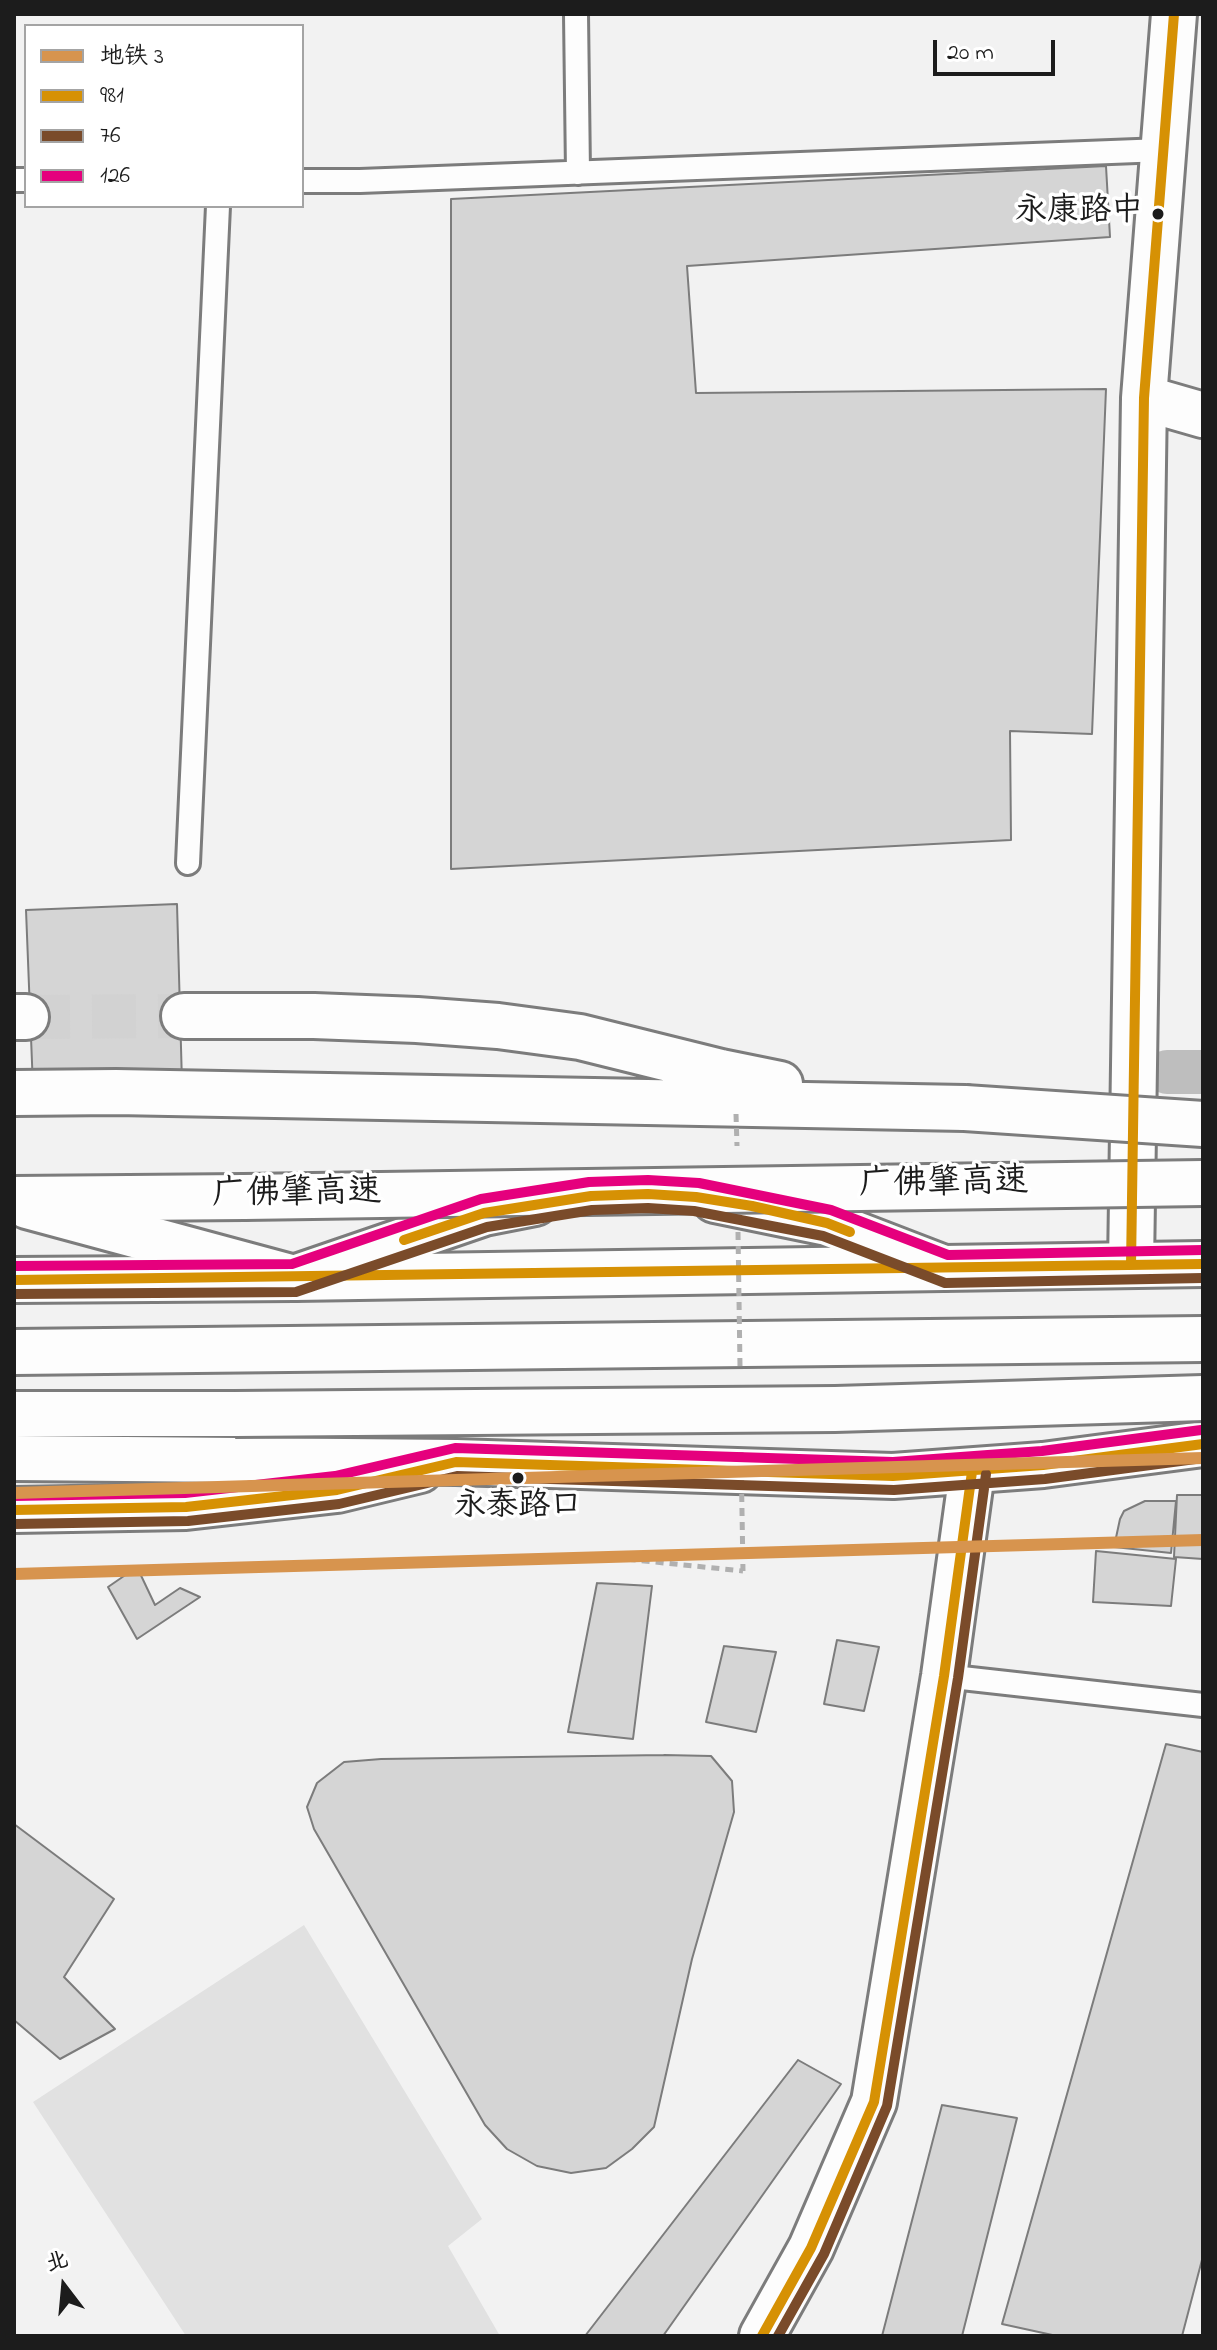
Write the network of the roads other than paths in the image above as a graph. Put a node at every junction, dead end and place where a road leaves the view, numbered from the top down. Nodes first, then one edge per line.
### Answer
1 (576, 14) edge
2 (1174, 14) edge
3 (1163, 150) junction
4 (578, 173) junction
5 (304, 181) edge
6 (218, 208) edge
7 (1144, 398) junction
8 (1203, 415) edge
9 (188, 863) dead end
10 (184, 1016) tunnel mouth
11 (14, 1093) edge
12 (965, 1108) junction
13 (1203, 1124) edge
14 (1203, 1183) edge
15 (14, 1201) edge
16 (1203, 1264) edge
17 (1131, 1265) junction
18 (946, 1269) junction
19 (294, 1278) junction
20 (14, 1280) edge
21 (1203, 1339) edge
22 (14, 1352) edge
23 (1203, 1398) edge
24 (14, 1414) edge
25 (1203, 1444) edge
26 (14, 1458) edge
27 (456, 1462) junction
28 (972, 1472) junction
29 (14, 1510) edge
30 (944, 1676) junction
31 (1203, 1705) edge
32 (764, 2336) edge

1 - 4 lane
2 - 3 main road
3 - 4 lane
3 - 7 main road
4 - 5 lane
6 - 9 lane
7 - 8 main road
7 - 17 main road
10 - 12 main road
11 - 12 main road
12 - 13 main road, bridge
14 - 15 main road, 广佛肇高速, bridge
15 - 19 main road
16 - 17 main road
17 - 18 main road
18 - 19 main road
18 - 19 main road
19 - 20 main road
21 - 22 main road
23 - 24 main road, bridge
25 - 28 main road
26 - 27 main road
27 - 28 main road
27 - 29 main road
28 - 30 main road
30 - 31 lane
30 - 32 main road

